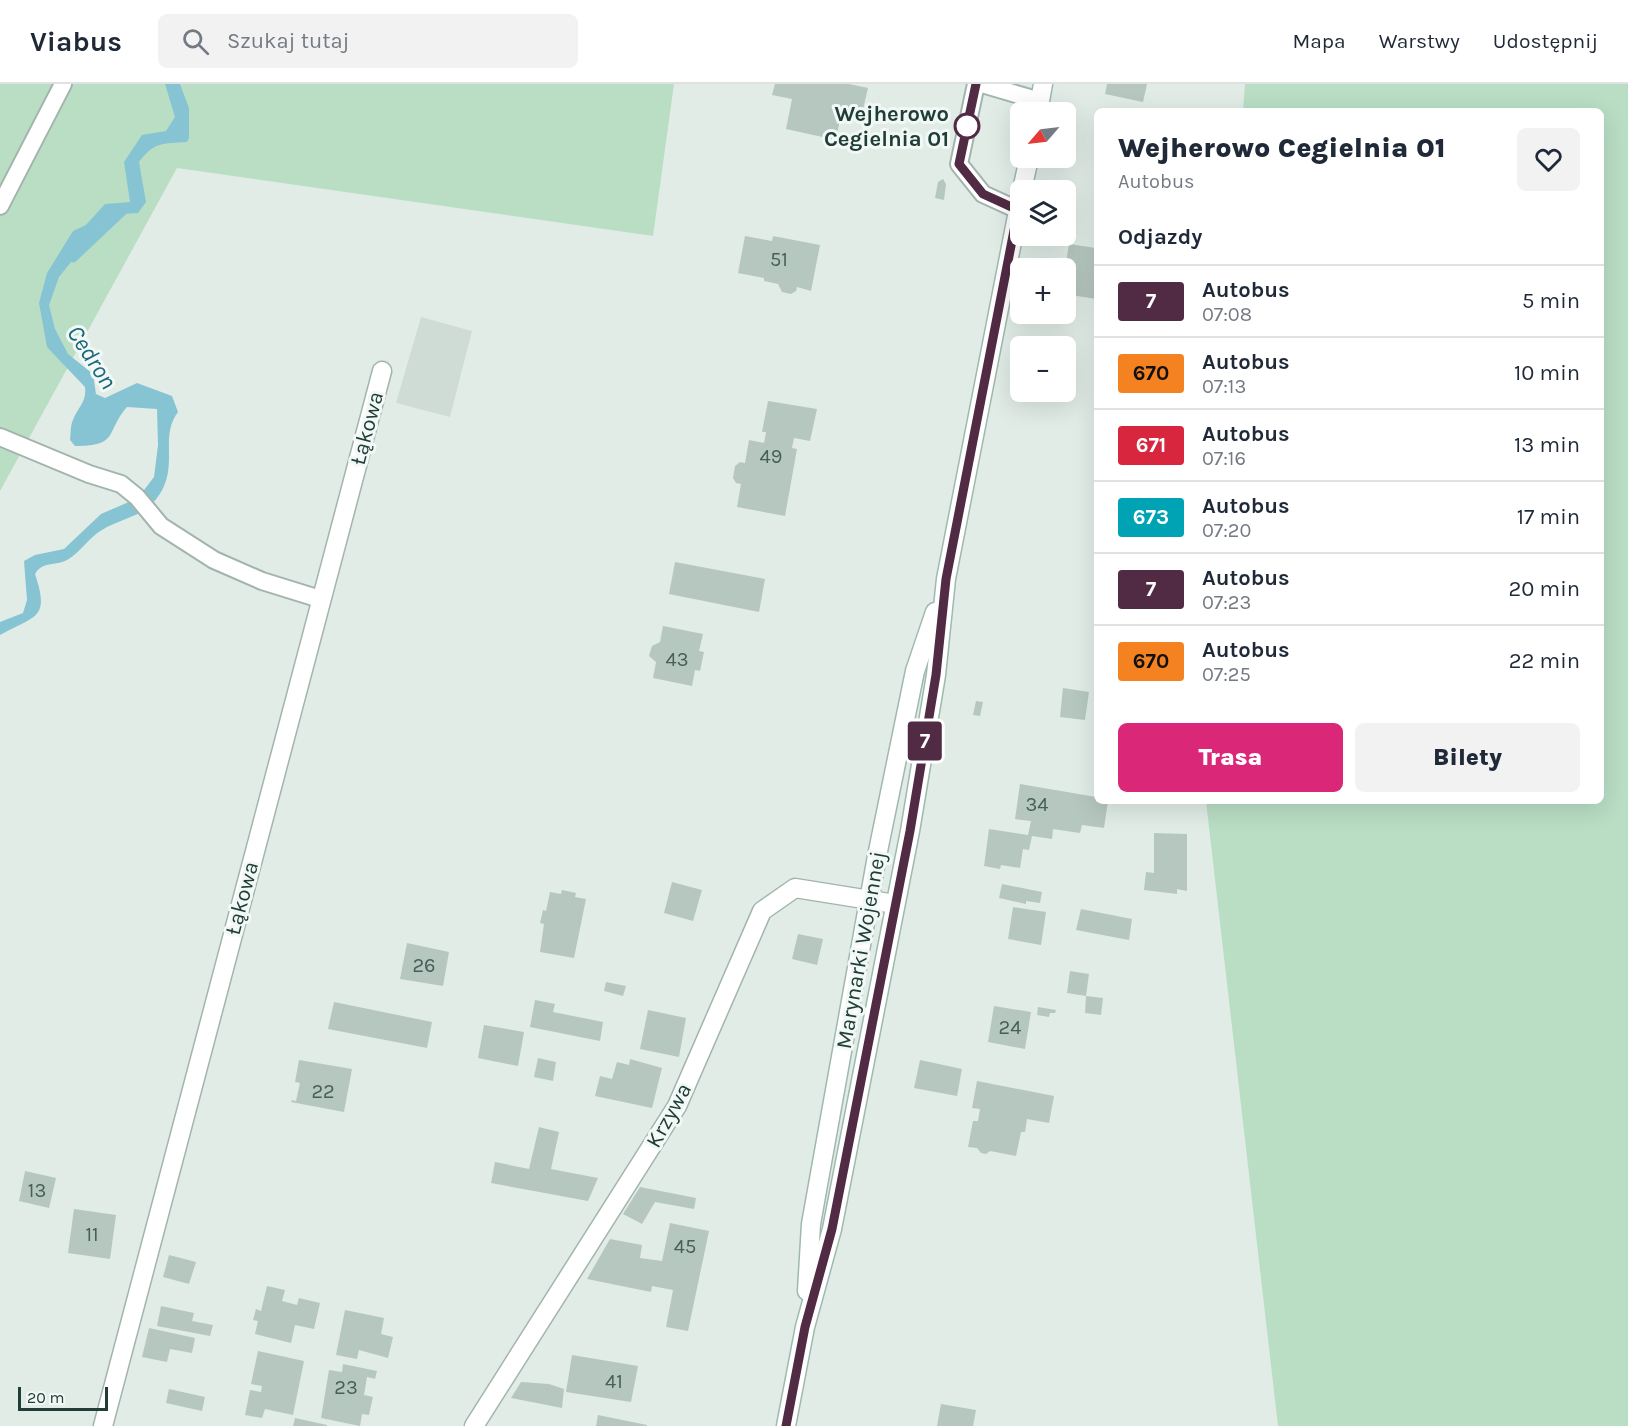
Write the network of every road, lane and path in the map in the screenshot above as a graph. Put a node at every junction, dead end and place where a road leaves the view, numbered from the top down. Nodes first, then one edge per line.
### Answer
1 (63, 84) edge
2 (976, 84) edge
3 (982, 84) edge
4 (1040, 99) edge
5 (1010, 202) edge
6 (0, 206) edge
7 (1011, 246) edge
8 (382, 371) dead end
9 (0, 436) edge
10 (946, 579) junction
11 (320, 599) junction
12 (869, 900) junction
13 (896, 904) junction
14 (805, 1327) junction
15 (103, 1426) edge
16 (474, 1426) edge
17 (786, 1426) edge

1 - 6 lane
2 - 5 lane
3 - 4 lane
7 - 10 main road, Marynarki Wojennej
8 - 11 main road, Łąkowa
9 - 11 lane
10 - 12 main road, Marynarki Wojennej
10 - 13 main road, Marynarki Wojennej
11 - 15 main road, Łąkowa
12 - 13 main road, Krzywa
12 - 14 main road, Marynarki Wojennej
12 - 16 main road, Krzywa
13 - 14 main road, Marynarki Wojennej
14 - 17 main road, Marynarki Wojennej

